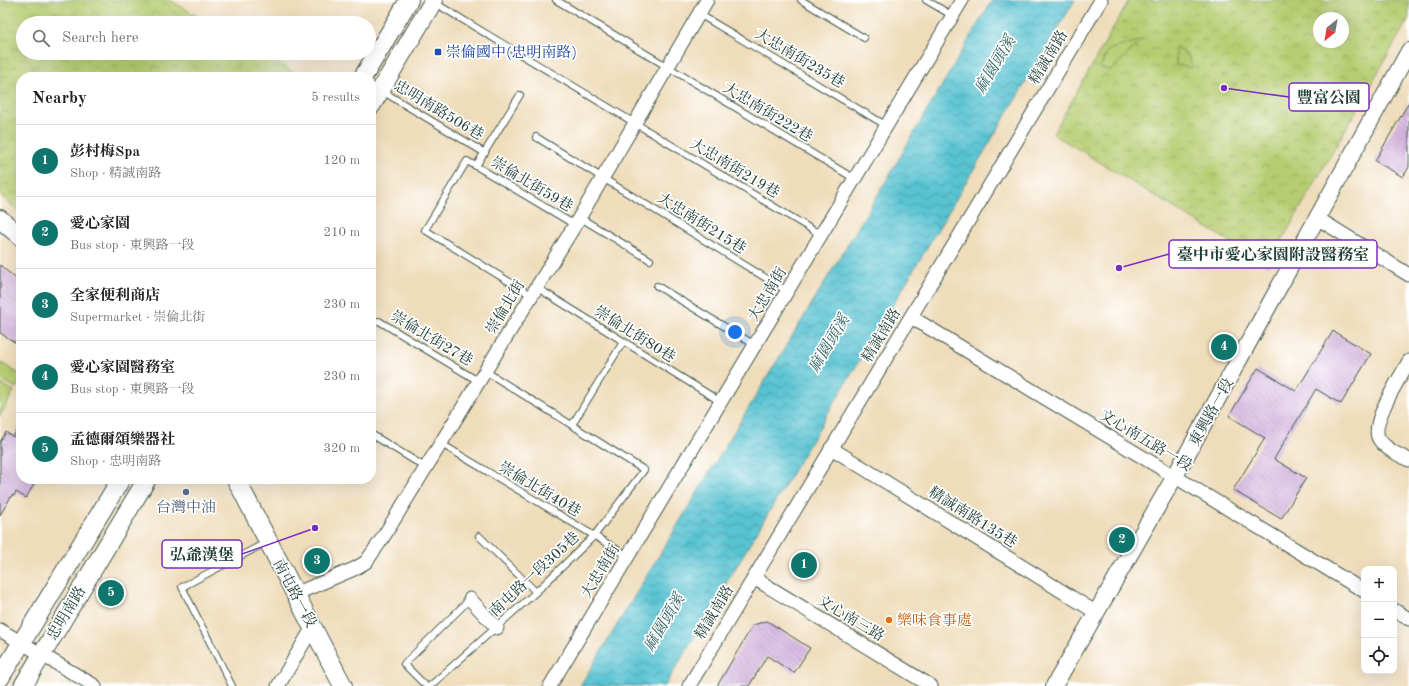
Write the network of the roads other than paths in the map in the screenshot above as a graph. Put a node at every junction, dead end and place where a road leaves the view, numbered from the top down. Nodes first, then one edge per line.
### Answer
1 (409, 0) edge
2 (556, 0) edge
3 (707, 0) edge
4 (801, 0) edge
5 (926, 0) edge
6 (962, 0) edge
7 (1101, 0) edge
8 (432, 1) edge
9 (699, 14) junction
10 (953, 16) junction
11 (864, 38) dead end
12 (1409, 51) edge
13 (376, 55) edge
14 (373, 60) edge
15 (668, 67) junction
16 (366, 72) edge
17 (380, 90) junction
18 (520, 95) dead end
19 (376, 97) edge
20 (634, 124) junction
21 (887, 126) junction
22 (536, 137) dead end
23 (485, 153) junction
24 (476, 166) junction
25 (603, 178) junction
26 (855, 179) junction
27 (1317, 218) junction
28 (0, 219) edge
29 (577, 221) junction
30 (425, 230) joint
31 (16, 233) edge
32 (821, 235) junction
33 (650, 260) dead end
34 (1409, 275) edge
35 (657, 286) dead end
36 (533, 291) junction
37 (787, 291) junction
38 (911, 317) junction
39 (376, 321) edge
40 (623, 342) junction
41 (755, 345) junction
42 (1409, 361) edge
43 (482, 376) junction
44 (721, 402) junction
45 (572, 425) junction
46 (376, 437) edge
47 (440, 443) junction
48 (831, 448) junction
49 (1409, 460) edge
50 (425, 467) junction
51 (644, 470) joint
52 (1175, 476) junction
53 (118, 484) edge
54 (144, 484) edge
55 (239, 484) edge
56 (479, 536) dead end
57 (594, 536) junction
58 (268, 541) junction
59 (628, 556) junction
60 (754, 578) junction
61 (1361, 589) edge
62 (536, 592) junction
63 (295, 594) junction
64 (470, 599) joint
65 (1397, 612) edge
66 (1097, 613) junction
67 (1409, 619) edge
68 (314, 627) junction
69 (497, 628) junction
70 (0, 630) edge
71 (21, 643) junction
72 (42, 654) junction
73 (0, 678) edge
74 (22, 686) edge
75 (96, 686) edge
76 (232, 686) edge
77 (278, 686) edge
78 (343, 686) edge
79 (426, 686) edge
80 (430, 686) edge
81 (550, 686) edge
82 (688, 686) edge
83 (931, 686) edge
84 (1054, 686) edge

1 - 13 main road
2 - 15 lane, 大忠南街222巷
3 - 9 street, 崇倫北街
4 - 11 lane
5 - 10 lane
6 - 10 street, 大忠南街
7 - 38 street, 精誠南路
8 - 17 main road
8 - 20 lane, 大忠南街219巷
9 - 15 street, 崇倫北街
9 - 21 lane, 大忠南街235巷
10 - 21 street, 大忠南街
12 - 27 street, 東興路一段
14 - 16 main road
15 - 20 street, 崇倫北街
15 - 26 lane, 大忠南街222巷
17 - 19 main road
17 - 23 lane, 忠明南路506巷
18 - 23 lane, 忠明南路506巷
20 - 25 street, 崇倫北街
20 - 32 lane, 大忠南街219巷
21 - 26 street, 大忠南街
22 - 25 lane, 大忠南街215巷
23 - 24 lane, 忠明南路506巷
24 - 29 lane, 崇倫北街59巷
24 - 30 lane, 忠明南路506巷
25 - 29 street, 崇倫北街
25 - 37 lane, 大忠南街215巷
26 - 32 street, 大忠南街
27 - 34 street
27 - 52 street, 東興路一段
28 - 31 main road
29 - 33 lane, 崇倫北街59巷
29 - 36 street, 崇倫北街
30 - 36 lane, 崇倫北街80巷
32 - 37 street, 大忠南街
35 - 41 lane
36 - 40 lane, 崇倫北街80巷
36 - 43 street, 崇倫北街
37 - 41 street, 大忠南街
38 - 48 street, 精誠南路
38 - 52 street, 文心南五路一段
39 - 43 lane, 崇倫北街27巷
40 - 44 lane, 崇倫北街80巷
40 - 45 lane
41 - 44 street, 大忠南街
42 - 49 street
43 - 45 lane, 崇倫北街27巷
43 - 47 street, 崇倫北街
44 - 59 street, 大忠南街
45 - 51 lane, 崇倫北街27巷
46 - 50 lane
47 - 50 street, 崇倫北街
47 - 57 lane, 崇倫北街40巷
48 - 60 street, 精誠南路
48 - 66 street, 精誠南路135巷
50 - 63 street, 崇倫北街
51 - 57 lane, 南屯路一段305巷
52 - 61 street, 文心南五路一段
52 - 66 street, 東興路一段
53 - 71 main road, 忠明南路
54 - 72 main road, 忠明南路
55 - 58 main road, 南屯路一段
56 - 62 lane
57 - 59 lane, 崇倫北街40巷
57 - 62 lane, 南屯路一段305巷
58 - 63 main road, 南屯路一段
58 - 76 lane
59 - 81 street, 大忠南街
60 - 82 street, 精誠南路
60 - 83 street, 文心南三路
62 - 69 lane, 南屯路一段305巷
63 - 68 main road, 南屯路一段
64 - 69 street
64 - 79 lane
65 - 67 street
66 - 84 street, 東興路一段
68 - 77 street
68 - 78 main road, 南屯路一段
69 - 80 lane, 南屯路一段305巷
70 - 71 street
71 - 72 street
71 - 73 main road, 忠明南路
72 - 74 main road, 忠明南路
72 - 75 street

